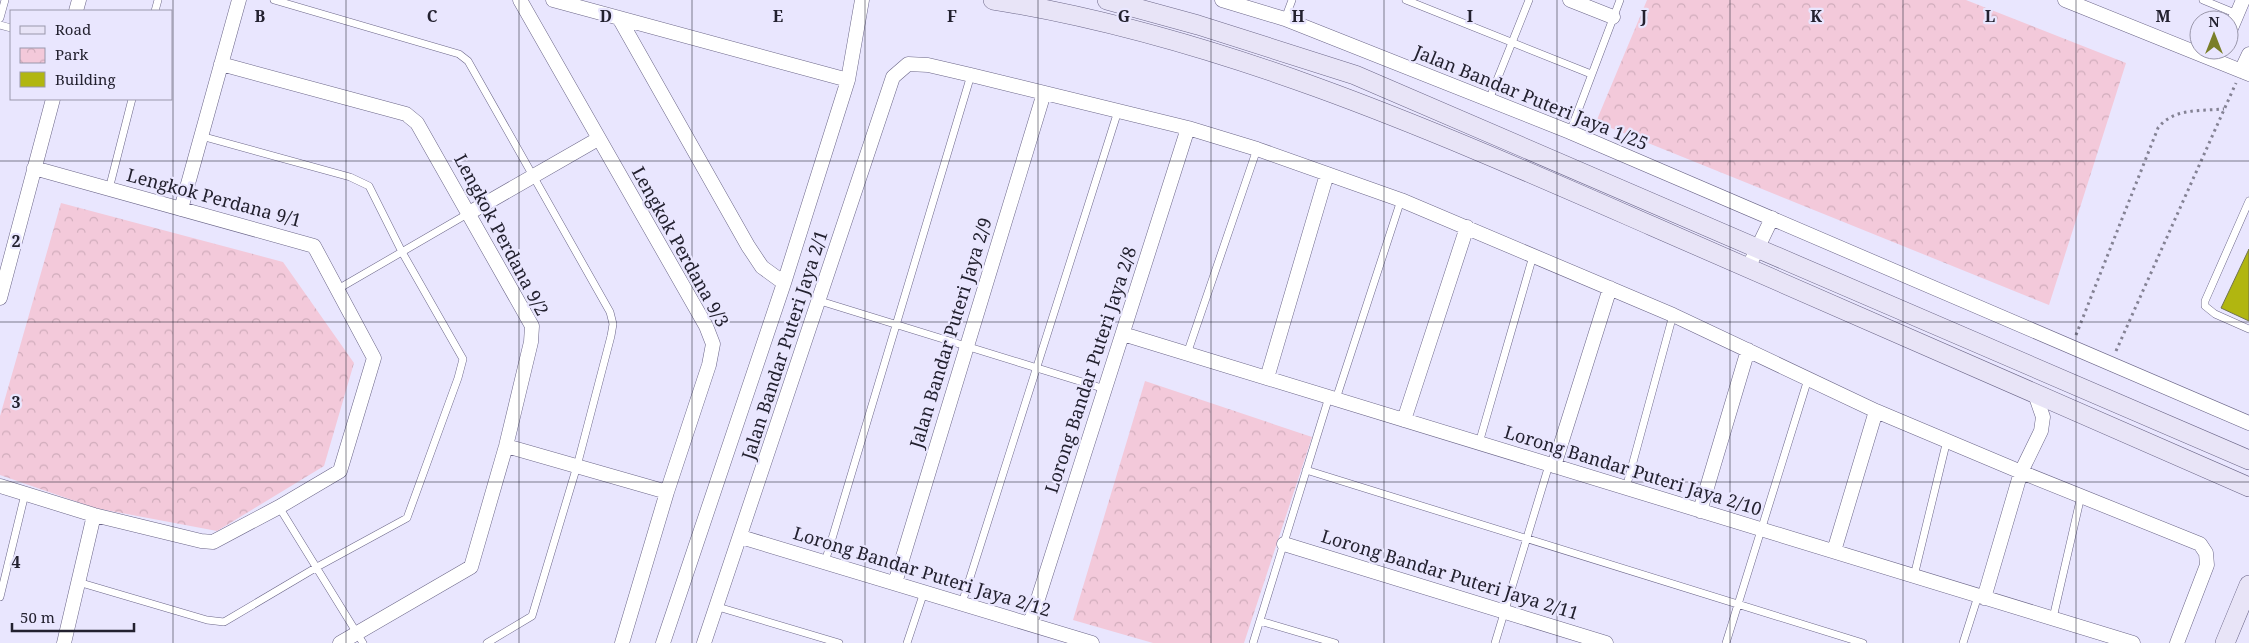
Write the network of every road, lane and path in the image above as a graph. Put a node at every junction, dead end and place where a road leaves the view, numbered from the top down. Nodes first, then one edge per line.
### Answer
1 (5, 0) edge
2 (239, 0) edge
3 (274, 0) edge
4 (520, 0) edge
5 (553, 0) edge
6 (862, 0) edge
7 (993, 0) edge
8 (1107, 0) edge
9 (1222, 0) edge
10 (1292, 0) edge
11 (1406, 0) edge
12 (1529, 0) edge
13 (1570, 0) edge
14 (1620, 0) edge
15 (2066, 0) edge
16 (2204, 0) edge
17 (2228, 10) edge
18 (1613, 17) junction
19 (0, 18) edge
20 (619, 18) junction
21 (1285, 19) junction
22 (1512, 43) junction
23 (2189, 44) edge
24 (2249, 54) edge
25 (2226, 60) edge
26 (221, 64) junction
27 (2245, 73) edge
28 (1591, 74) junction
29 (971, 75) junction
30 (848, 80) junction
31 (1044, 93) junction
32 (53, 100) edge
33 (132, 100) edge
34 (1489, 100) junction
35 (2224, 109) junction
36 (1118, 110) junction
37 (1188, 128) junction
38 (1570, 132) junction
39 (201, 136) junction
40 (598, 139) junction
41 (1258, 149) junction
42 (34, 168) junction
43 (1327, 174) junction
44 (534, 176) junction
45 (109, 189) junction
46 (1401, 200) junction
47 (2249, 201) edge
48 (181, 209) junction
49 (469, 213) junction
50 (1772, 218) junction
51 (1467, 227) junction
52 (1757, 249) junction
53 (402, 252) junction
54 (1533, 256) junction
55 (1748, 268) junction
56 (784, 283) junction
57 (1610, 288) junction
58 (338, 289) junction
59 (0, 298) edge
60 (820, 301) junction
61 (1672, 315) junction
62 (895, 325) junction
63 (2249, 329) edge
64 (1123, 334) junction
65 (966, 347) junction
66 (2071, 347) junction
67 (1748, 350) junction
68 (1187, 354) junction
69 (2111, 363) junction
70 (1037, 368) junction
71 (1267, 378) junction
72 (1808, 379) junction
73 (1105, 390) junction
74 (2035, 394) junction
75 (1332, 398) junction
76 (1876, 411) junction
77 (1404, 420) junction
78 (2249, 423) edge
79 (1948, 439) junction
80 (1479, 443) junction
81 (506, 446) junction
82 (2249, 460) edge
83 (1551, 465) junction
84 (577, 466) junction
85 (1306, 470) junction
86 (2021, 472) junction
87 (0, 486) edge
88 (2249, 487) edge
89 (1626, 488) junction
90 (667, 492) junction
91 (25, 494) junction
92 (2081, 496) junction
93 (279, 507) junction
94 (1700, 511) junction
95 (94, 516) junction
96 (1763, 530) junction
97 (741, 537) junction
98 (1526, 539) junction
99 (1284, 544) junction
100 (1834, 552) junction
101 (825, 562) junction
102 (317, 567) junction
103 (1914, 576) junction
104 (78, 582) junction
105 (895, 583) junction
106 (2249, 585) edge
107 (924, 592) junction
108 (0, 597) edge
109 (1981, 597) junction
110 (962, 604) junction
111 (1739, 604) junction
112 (718, 607) junction
113 (1504, 612) junction
114 (2053, 618) junction
115 (1260, 621) junction
116 (1030, 624) junction
117 (361, 638) edge
118 (64, 643) edge
119 (340, 643) edge
120 (487, 643) edge
121 (622, 643) edge
122 (663, 643) edge
123 (704, 643) edge
124 (839, 643) edge
125 (907, 643) edge
126 (1092, 643) edge
127 (1253, 643) edge
128 (1335, 643) edge
129 (1495, 643) edge
130 (1606, 643) edge
131 (1726, 643) edge
132 (1864, 643) edge
133 (1963, 643) edge
134 (2134, 643) edge
135 (2177, 643) edge
136 (2225, 643) edge

1 - 19 lane
2 - 26 street
3 - 44 lane
4 - 40 street, Lengkok Perdana 9/3
5 - 20 street
6 - 30 street
7 - 55 street
8 - 52 street
9 - 21 street, Jalan Bandar Puteri Jaya 1/25
10 - 21 lane
11 - 22 lane
12 - 22 lane
13 - 18 street
14 - 18 lane
15 - 23 street
16 - 17 lane
18 - 28 lane
20 - 30 street
20 - 56 street
21 - 34 street, Jalan Bandar Puteri Jaya 1/25
22 - 28 lane
22 - 34 lane
24 - 27 street
25 - 27 street
26 - 39 street
26 - 49 street, Lengkok Perdana 9/2
27 - 35 path
28 - 38 lane
29 - 31 street
29 - 60 street, Jalan Bandar Puteri Jaya 2/1
29 - 62 lane
30 - 56 street
31 - 36 street
31 - 65 street, Jalan Bandar Puteri Jaya 2/9
32 - 42 street
33 - 45 lane
34 - 38 street, Jalan Bandar Puteri Jaya 1/25
35 - 66 path
35 - 69 path
36 - 37 street
36 - 70 lane
37 - 41 street
37 - 64 street, Lorong Bandar Puteri Jaya 2/8
38 - 50 street, Jalan Bandar Puteri Jaya 1/25
39 - 48 street
39 - 53 lane
40 - 44 street
40 - 90 street, Lengkok Perdana 9/3
41 - 43 street
41 - 68 lane
42 - 45 street, Lengkok Perdana 9/1
42 - 59 street
43 - 46 street
43 - 71 street
44 - 49 street
44 - 84 lane
45 - 48 street, Lengkok Perdana 9/1
46 - 51 street
46 - 75 lane
47 - 63 lane
48 - 58 street, Lengkok Perdana 9/1
49 - 53 lane
49 - 81 street, Lengkok Perdana 9/2
50 - 52 street
50 - 66 street, Jalan Bandar Puteri Jaya 1/25
51 - 54 street
51 - 77 street
52 - 55 street
52 - 82 street
53 - 58 lane
53 - 102 lane
54 - 57 street
54 - 80 lane
55 - 74 street
56 - 122 street
57 - 61 street
57 - 83 street
58 - 93 street, Lengkok Perdana 9/1
60 - 62 lane
60 - 97 street, Jalan Bandar Puteri Jaya 2/1
61 - 67 street
61 - 89 lane
62 - 65 lane
62 - 101 lane
64 - 68 street, Lorong Bandar Puteri Jaya 2/10
64 - 73 street, Lorong Bandar Puteri Jaya 2/8
65 - 70 lane
65 - 105 street, Jalan Bandar Puteri Jaya 2/9
66 - 69 street, Jalan Bandar Puteri Jaya 1/25
67 - 72 street
67 - 94 street
68 - 71 street, Lorong Bandar Puteri Jaya 2/10
69 - 78 street, Jalan Bandar Puteri Jaya 1/25
70 - 73 lane
70 - 110 lane
71 - 75 street, Lorong Bandar Puteri Jaya 2/10
72 - 76 street
72 - 96 lane
73 - 116 street, Lorong Bandar Puteri Jaya 2/8
74 - 86 street
74 - 88 street
75 - 77 street, Lorong Bandar Puteri Jaya 2/10
75 - 85 lane
76 - 79 street
76 - 100 street
77 - 80 street, Lorong Bandar Puteri Jaya 2/10
79 - 86 street
79 - 103 lane
80 - 83 street, Lorong Bandar Puteri Jaya 2/10
81 - 84 street
81 - 117 street, Lengkok Perdana 9/2
83 - 89 street, Lorong Bandar Puteri Jaya 2/10
83 - 98 lane
84 - 90 street
84 - 120 lane
85 - 98 lane
85 - 99 lane
86 - 92 street
86 - 109 street
87 - 91 street, Lengkok Perdana 9/1
89 - 94 street, Lorong Bandar Puteri Jaya 2/10
90 - 121 street, Lengkok Perdana 9/3
91 - 95 street, Lengkok Perdana 9/1
91 - 108 lane
92 - 114 lane
92 - 135 street
93 - 95 street, Lengkok Perdana 9/1
93 - 102 lane
94 - 96 street, Lorong Bandar Puteri Jaya 2/10
95 - 104 street
96 - 100 street, Lorong Bandar Puteri Jaya 2/10
96 - 111 lane
97 - 101 street, Lorong Bandar Puteri Jaya 2/12
97 - 112 street, Jalan Bandar Puteri Jaya 2/1
98 - 111 lane
98 - 113 lane
99 - 113 street, Lorong Bandar Puteri Jaya 2/11
99 - 115 lane
100 - 103 street, Lorong Bandar Puteri Jaya 2/10
101 - 105 street, Lorong Bandar Puteri Jaya 2/12
102 - 104 lane
102 - 117 lane
103 - 109 street, Lorong Bandar Puteri Jaya 2/10
104 - 118 street
105 - 107 street, Lorong Bandar Puteri Jaya 2/12
106 - 136 street
107 - 110 street, Lorong Bandar Puteri Jaya 2/12
107 - 125 lane
109 - 114 street, Lorong Bandar Puteri Jaya 2/10
109 - 133 lane
110 - 116 street, Lorong Bandar Puteri Jaya 2/12
111 - 131 lane
111 - 132 lane
112 - 123 street, Jalan Bandar Puteri Jaya 2/1
112 - 124 lane
113 - 129 lane
113 - 130 street, Lorong Bandar Puteri Jaya 2/11
114 - 134 street, Lorong Bandar Puteri Jaya 2/10
115 - 127 lane
115 - 128 lane
116 - 126 street, Lorong Bandar Puteri Jaya 2/12
117 - 119 street, Lengkok Perdana 9/2

